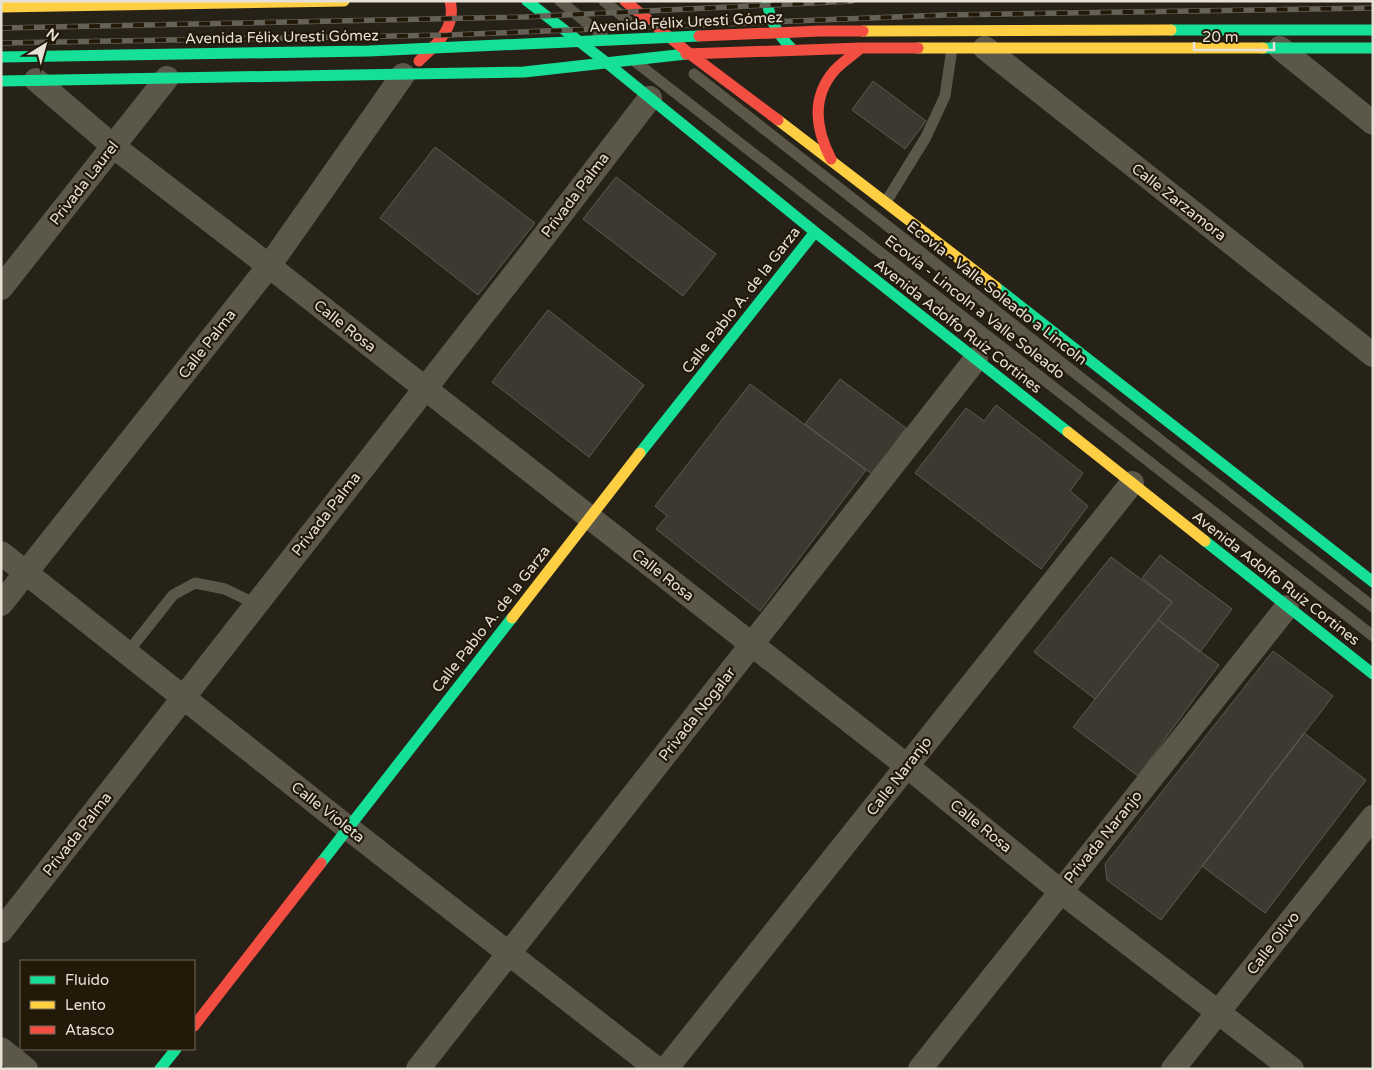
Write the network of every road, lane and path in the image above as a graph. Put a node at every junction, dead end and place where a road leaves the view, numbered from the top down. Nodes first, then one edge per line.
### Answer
1 (344, 1) edge
2 (450, 1) edge
3 (527, 1) edge
4 (560, 1) edge
5 (604, 1) edge
6 (625, 1) edge
7 (767, 1) edge
8 (1, 7) edge
9 (1373, 30) edge
10 (861, 48) junction
11 (952, 48) junction
12 (985, 48) junction
13 (1280, 48) junction
14 (1373, 48) edge
15 (793, 50) junction
16 (690, 54) junction
17 (672, 56) junction
18 (1, 57) edge
19 (633, 60) junction
20 (607, 63) junction
21 (403, 75) junction
22 (167, 78) junction
23 (36, 80) junction
24 (1, 81) edge
25 (650, 98) junction
26 (1373, 123) edge
27 (113, 146) junction
28 (830, 159) junction
29 (886, 202) junction
30 (815, 232) junction
31 (269, 266) junction
32 (1, 288) edge
33 (1373, 355) edge
34 (976, 359) junction
35 (424, 388) junction
36 (1132, 483) junction
37 (590, 517) junction
38 (1, 552) edge
39 (26, 572) junction
40 (1373, 582) edge
41 (1, 604) edge
42 (256, 604) junction
43 (1287, 607) junction
44 (1373, 607) edge
45 (1373, 636) edge
46 (751, 645) junction
47 (128, 652) junction
48 (1373, 674) edge
49 (184, 696) junction
50 (907, 766) junction
51 (1373, 817) edge
52 (348, 828) junction
53 (1060, 891) junction
54 (1, 931) edge
55 (508, 953) junction
56 (1219, 1011) junction
57 (195, 1025) edge
58 (1, 1049) edge
59 (175, 1050) edge
60 (26, 1069) edge
61 (160, 1069) edge
62 (418, 1069) edge
63 (657, 1069) edge
64 (666, 1069) edge
65 (920, 1069) edge
66 (1173, 1069) edge
67 (1292, 1069) edge

1 - 8 main road
2 - 21 main road
3 - 20 main road, Avenida Adolfo Ruíz Cortines
4 - 19 lane, Ecovía - Lincoln a Valle Soleado
5 - 17 lane, Ecovía - Valle Soleado a Lincoln
6 - 16 main road
7 - 15 main road
9 - 18 main road, Avenida Félix Uresti Gómez, bridge
10 - 11 main road
10 - 15 main road
10 - 28 main road
11 - 12 main road
11 - 29 lane
12 - 13 main road
12 - 33 street, Calle Zarzamora
13 - 14 main road
13 - 26 street
15 - 16 main road
16 - 17 main road
16 - 28 main road
17 - 19 main road
17 - 44 lane, Ecovía - Valle Soleado a Lincoln
19 - 20 main road
19 - 45 lane, Ecovía - Lincoln a Valle Soleado
20 - 21 main road
20 - 25 main road, Avenida Adolfo Ruíz Cortines
21 - 22 main road
21 - 31 street, Calle Palma
22 - 23 main road
22 - 27 street, Privada Laurel
23 - 24 main road
23 - 27 street, Calle Rosa
25 - 30 main road, Avenida Adolfo Ruíz Cortines
25 - 35 street, Privada Palma
27 - 31 street, Calle Rosa
27 - 32 street, Privada Laurel
28 - 29 main road
29 - 40 main road
30 - 34 main road, Avenida Adolfo Ruíz Cortines
30 - 37 main road, Calle Pablo A. de la Garza
31 - 35 street, Calle Rosa
31 - 39 street, Calle Palma
34 - 36 main road, Avenida Adolfo Ruíz Cortines
34 - 46 street, Privada Nogalar
35 - 37 street, Calle Rosa
35 - 42 street, Privada Palma
36 - 43 main road, Avenida Adolfo Ruíz Cortines
36 - 50 street, Calle Naranjo
37 - 46 street, Calle Rosa
37 - 52 main road, Calle Pablo A. de la Garza
38 - 39 street, Calle Violeta
39 - 41 street, Calle Palma
39 - 47 street, Calle Violeta
42 - 47 lane
42 - 49 street, Privada Palma
43 - 48 main road, Avenida Adolfo Ruíz Cortines
43 - 53 street, Privada Naranjo
46 - 50 street, Calle Rosa
46 - 55 street, Privada Nogalar
47 - 49 street, Calle Violeta
49 - 52 street, Calle Violeta
49 - 54 street, Privada Palma
50 - 53 street, Calle Rosa
50 - 64 street, Calle Naranjo
51 - 56 street, Calle Olivo
52 - 55 street, Calle Violeta
52 - 57 main road, Calle Pablo A. de la Garza
53 - 56 street, Calle Rosa
53 - 65 street, Privada Naranjo
55 - 62 street, Privada Nogalar
55 - 63 street, Calle Violeta
56 - 66 street, Calle Olivo
56 - 67 street, Calle Rosa
58 - 60 street
59 - 61 main road

